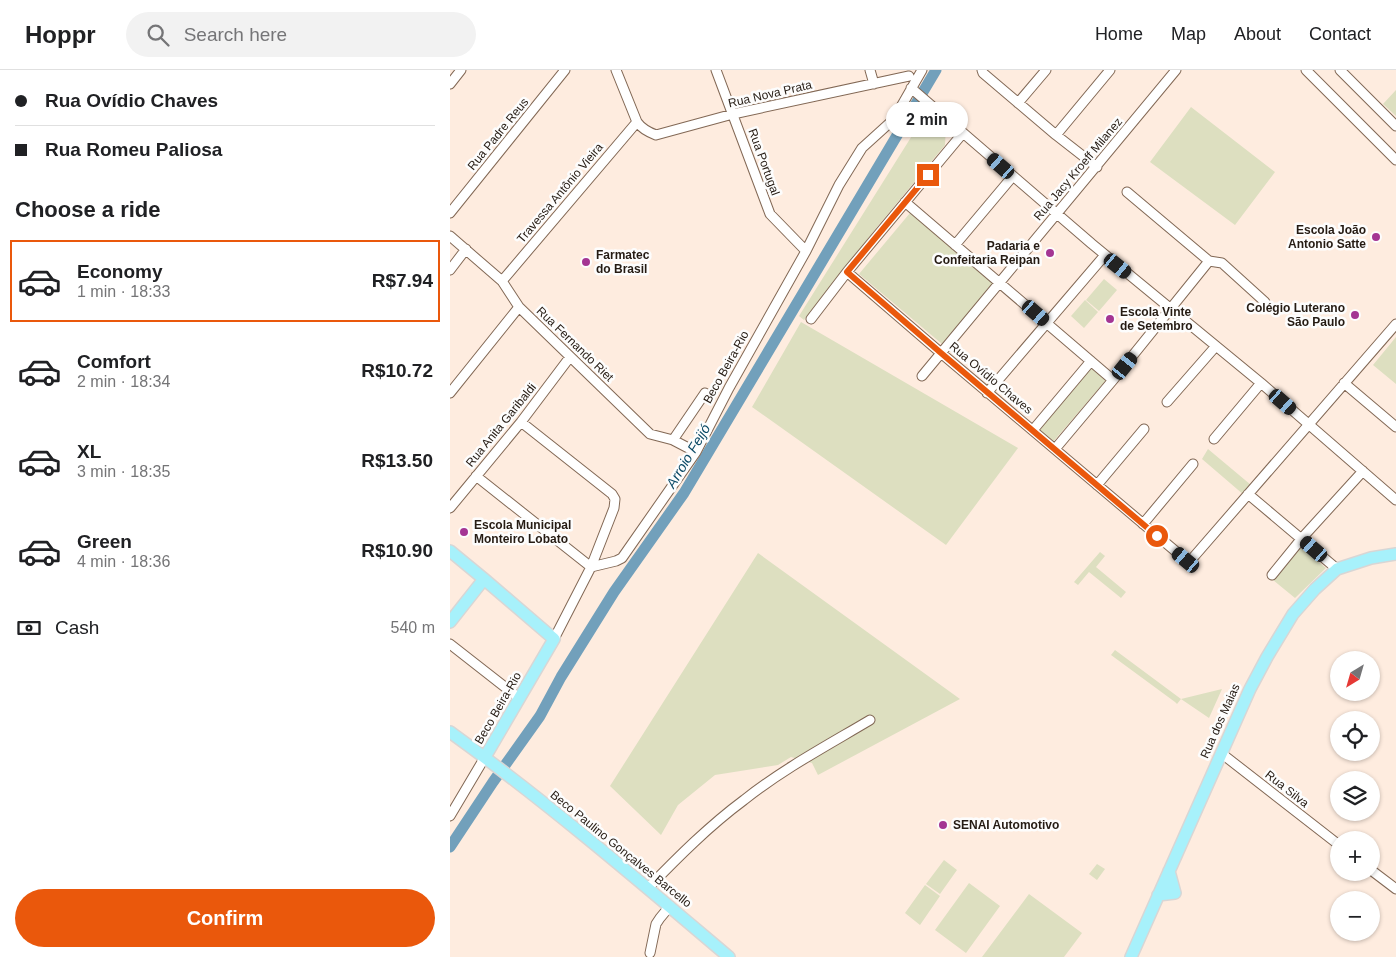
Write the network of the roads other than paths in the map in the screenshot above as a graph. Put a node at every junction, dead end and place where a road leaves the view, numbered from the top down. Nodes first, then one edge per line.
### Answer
1 (461, 70) edge
2 (616, 70) edge
3 (716, 70) edge
4 (870, 70) edge
5 (922, 70) edge
6 (982, 70) edge
7 (1046, 70) edge
8 (1110, 70) edge
9 (1176, 70) edge
10 (1306, 70) edge
11 (1340, 70) edge
12 (561, 72) edge
13 (909, 73) edge
14 (450, 84) edge
15 (874, 84) junction
16 (913, 90) junction
17 (1018, 103) junction
18 (733, 114) junction
19 (637, 122) junction
20 (1396, 126) edge
21 (964, 133) junction
22 (1056, 135) junction
23 (1396, 160) edge
24 (1097, 167) junction
25 (1013, 176) junction
26 (1127, 192) dead end
27 (905, 202) junction
28 (450, 213) edge
29 (1057, 214) junction
30 (450, 236) edge
31 (954, 245) junction
32 (466, 249) junction
33 (806, 252) junction
34 (1105, 255) junction
35 (1209, 261) junction
36 (450, 270) edge
37 (847, 272) junction
38 (502, 281) junction
39 (1000, 283) junction
40 (1266, 302) dead end
41 (519, 307) junction
42 (1171, 308) junction
43 (811, 319) dead end
44 (1047, 323) junction
45 (1396, 324) edge
46 (1216, 346) junction
47 (941, 353) junction
48 (570, 357) junction
49 (1091, 361) junction
50 (922, 376) dead end
51 (1113, 380) junction
52 (1261, 383) junction
53 (1344, 383) junction
54 (988, 392) junction
55 (450, 393) edge
56 (704, 393) dead end
57 (1167, 402) dead end
58 (521, 422) junction
59 (1309, 424) junction
60 (1396, 427) edge
61 (1144, 429) dead end
62 (1033, 430) junction
63 (1214, 439) dead end
64 (673, 440) junction
65 (1055, 449) junction
66 (696, 452) junction
67 (1193, 464) dead end
68 (1363, 471) junction
69 (476, 476) junction
70 (1098, 485) junction
71 (1248, 494) junction
72 (1396, 500) edge
73 (450, 508) edge
74 (1143, 524) junction
75 (1302, 538) junction
76 (450, 551) edge
77 (1396, 554) edge
78 (591, 566) junction
79 (1337, 569) junction
80 (1272, 575) dead end
81 (484, 579) junction
82 (450, 622) edge
83 (554, 639) junction
84 (450, 644) edge
85 (519, 698) junction
86 (870, 720) dead end
87 (450, 732) edge
88 (1221, 753) junction
89 (485, 757) junction
90 (450, 816) edge
91 (1330, 838) edge
92 (1380, 877) edge
93 (648, 888) junction
94 (1396, 889) edge
95 (670, 906) junction
96 (650, 953) dead end
97 (729, 957) edge
98 (1131, 957) edge

1 - 14 street
2 - 19 street
3 - 18 street, Rua Portugal
4 - 15 street
5 - 16 street, Beco Beira-Rio
6 - 17 street
7 - 17 street
8 - 22 street
9 - 24 street, Rua Jacy Kroeff Milanez
10 - 23 street
11 - 20 street
12 - 28 street, Rua Padre Reus
13 - 15 street, Rua Nova Prata
13 - 16 street
15 - 18 street, Rua Nova Prata
16 - 21 street
16 - 33 street, Beco Beira-Rio
17 - 22 street
18 - 19 street, Rua Nova Prata
18 - 33 street, Rua Portugal
19 - 38 street, Travessa Antônio Vieira
21 - 25 street
21 - 27 street
22 - 24 street
24 - 29 street, Rua Jacy Kroeff Milanez
25 - 29 street
25 - 31 street
26 - 35 street
27 - 31 street
27 - 37 street
29 - 34 street
29 - 39 street, Rua Jacy Kroeff Milanez
30 - 32 street, Rua Fernando Riet
31 - 39 street
32 - 36 street
32 - 38 street, Rua Fernando Riet
33 - 66 street, Beco Beira-Rio
34 - 42 street
34 - 44 street
35 - 40 street
35 - 42 street
37 - 43 street
37 - 47 street, Rua Ovídio Chaves
38 - 41 street, Rua Fernando Riet
39 - 44 street
39 - 47 street, Rua Jacy Kroeff Milanez
41 - 48 street, Rua Fernando Riet
41 - 55 street
42 - 46 street
42 - 51 street
44 - 49 street
44 - 54 street
45 - 53 street
46 - 52 street
46 - 57 street
47 - 50 street, Rua Jacy Kroeff Milanez
47 - 54 street, Rua Ovídio Chaves
48 - 58 street, Rua Anita Garibaldi
48 - 64 street, Rua Fernando Riet
49 - 51 street
49 - 62 street
51 - 65 street
52 - 59 street
52 - 63 street
53 - 59 street
53 - 60 street
54 - 62 street, Rua Ovídio Chaves
56 - 64 street
58 - 69 street, Rua Anita Garibaldi
58 - 78 street
59 - 68 street
59 - 71 street
61 - 70 street
62 - 65 street, Rua Ovídio Chaves
64 - 66 street, Rua Fernando Riet
65 - 70 street, Rua Ovídio Chaves
66 - 78 street, Beco Beira-Rio
67 - 74 street
68 - 72 street
68 - 75 street
69 - 73 street, Rua Anita Garibaldi
69 - 78 street
70 - 74 street, Rua Ovídio Chaves
71 - 74 street, Rua Ovídio Chaves
71 - 75 street
75 - 79 street
75 - 80 street
76 - 81 main road
77 - 79 main road, Rua dos Maias
78 - 83 street, Beco Beira-Rio
79 - 88 main road, Rua dos Maias
81 - 82 main road
81 - 83 main road
83 - 85 main road, Beco Beira-Rio
84 - 85 street
85 - 89 main road, Beco Beira-Rio
86 - 93 street
87 - 89 main road, Beco Paulino Gonçalves Barcello
88 - 91 street, Rua Silva
88 - 98 main road, Rua dos Maias
89 - 90 street, Beco Beira-Rio
89 - 93 main road, Beco Paulino Gonçalves Barcello
92 - 94 street
93 - 95 main road, Beco Paulino Gonçalves Barcello
95 - 96 street
95 - 97 main road, Beco Paulino Gonçalves Barcello

